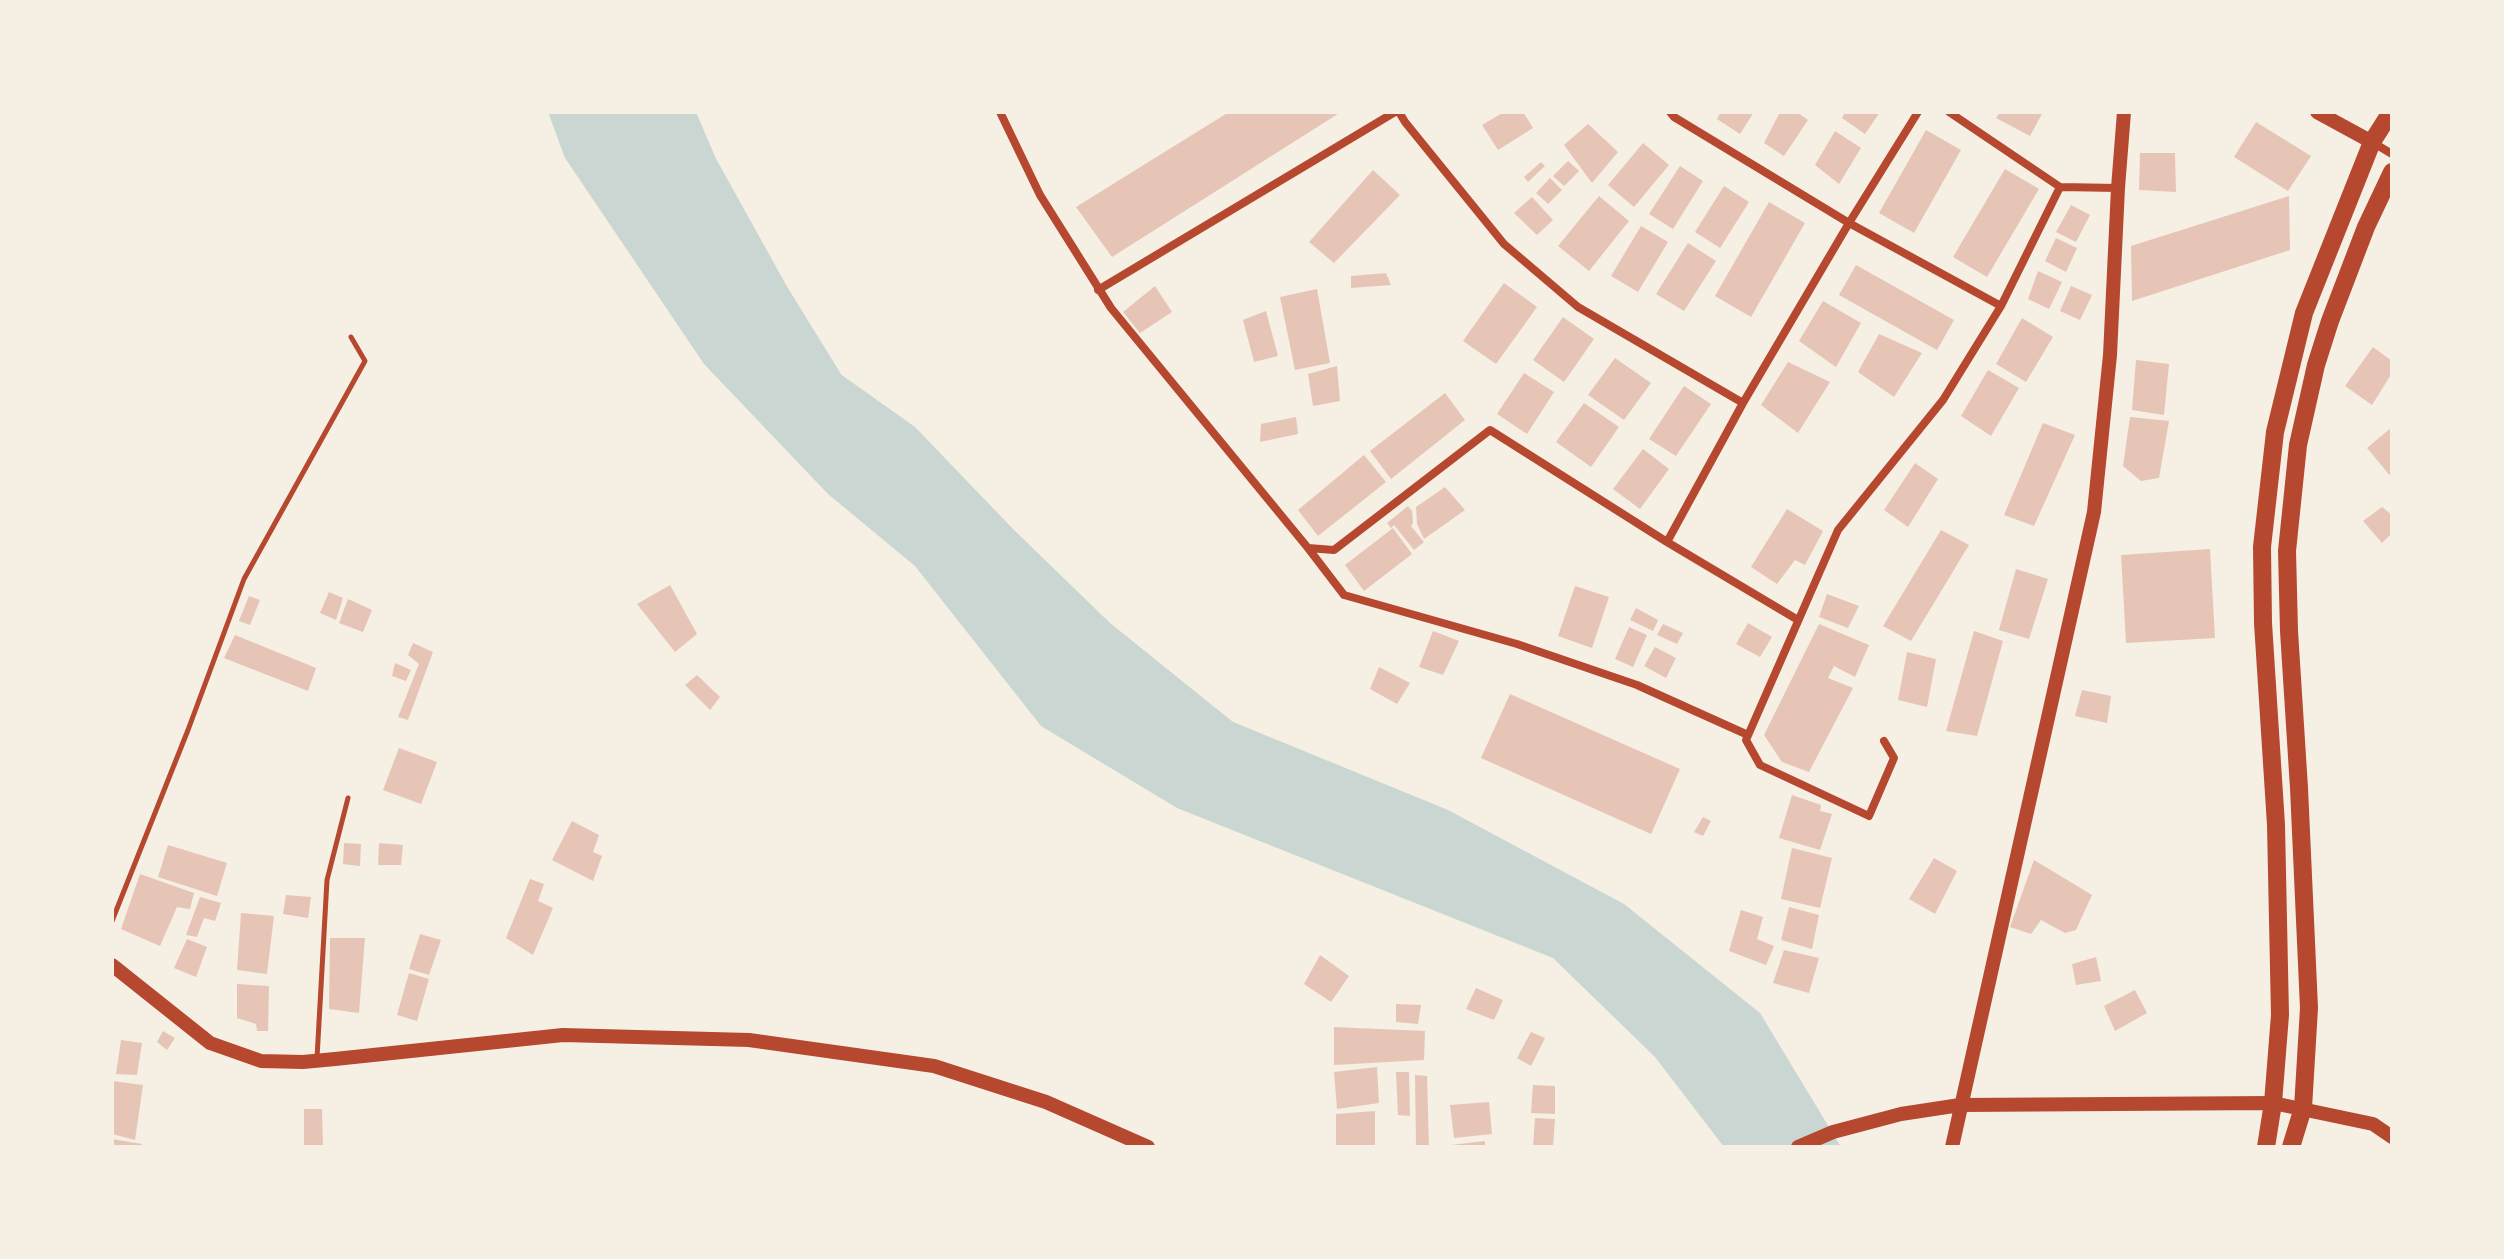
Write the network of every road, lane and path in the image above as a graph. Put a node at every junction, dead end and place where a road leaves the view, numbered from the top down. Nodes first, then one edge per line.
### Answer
1 (1000, 112) edge
2 (1397, 112) edge
3 (1670, 112) edge
4 (1918, 112) edge
5 (1949, 112) edge
6 (2124, 112) edge
7 (2317, 112) edge
8 (2391, 112) edge
9 (2372, 142) junction
10 (2392, 154) edge
11 (2392, 172) edge
12 (2060, 187) junction
13 (2118, 188) junction
14 (1849, 223) junction
15 (1098, 290) junction
16 (2001, 306) junction
17 (351, 337) dead end
18 (1743, 403) junction
19 (1667, 542) junction
20 (1308, 548) junction
21 (1798, 620) junction
22 (1748, 735) junction
23 (1884, 741) dead end
24 (348, 798) dead end
25 (112, 921) edge
26 (112, 965) edge
27 (317, 1061) junction
28 (2273, 1103) junction
29 (1960, 1105) junction
30 (2303, 1108) junction
31 (2392, 1137) edge
32 (1148, 1147) edge
33 (1798, 1147) edge
34 (1952, 1147) edge
35 (2266, 1147) edge
36 (2291, 1147) edge

1 - 15 street
2 - 15 street
2 - 18 street
3 - 14 street
4 - 14 street
5 - 12 street
6 - 13 street
7 - 9 street
8 - 9 main road
9 - 10 street
9 - 28 main road
11 - 30 main road
12 - 13 street
12 - 16 street
13 - 29 street
14 - 16 street
14 - 18 street
15 - 20 street
16 - 21 street
17 - 25 lane
18 - 19 street
19 - 20 street
19 - 21 street
20 - 22 street
21 - 22 street
22 - 23 street
24 - 27 lane
26 - 27 street
27 - 32 street
28 - 29 street
28 - 30 street
28 - 35 main road
29 - 33 street
29 - 34 street
30 - 31 street
30 - 36 main road

